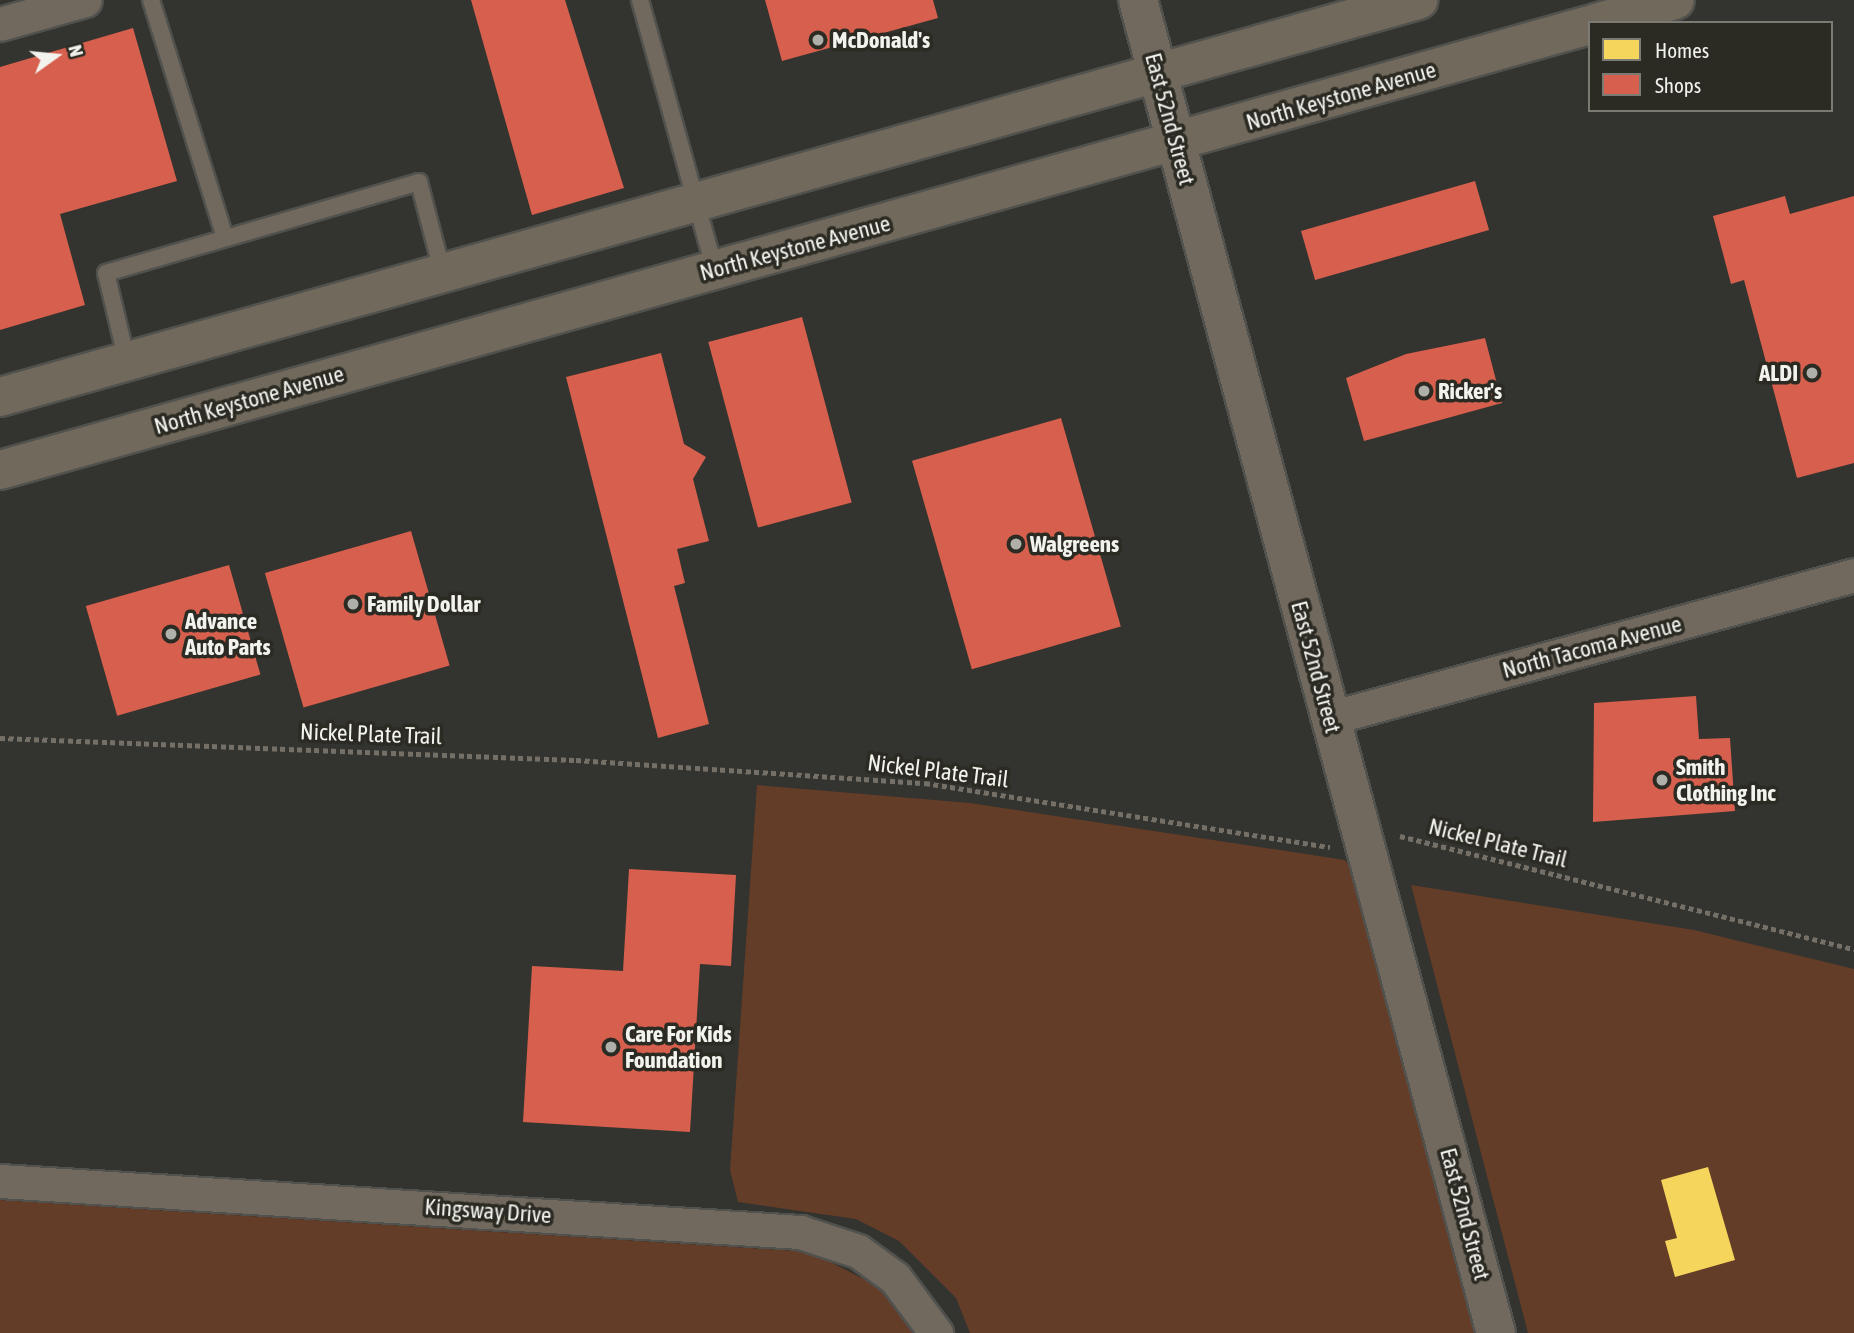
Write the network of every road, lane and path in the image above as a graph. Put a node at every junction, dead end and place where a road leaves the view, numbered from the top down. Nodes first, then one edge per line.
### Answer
1 (85, 0) edge
2 (151, 0) edge
3 (640, 0) edge
4 (1138, 0) edge
5 (1418, 0) edge
6 (1675, 0) edge
7 (1603, 21) edge
8 (0, 24) edge
9 (1588, 25) edge
10 (670, 47) dead end
11 (654, 52) junction
12 (1158, 74) junction
13 (1177, 143) junction
14 (695, 204) junction
15 (225, 238) junction
16 (715, 271) junction
17 (443, 274) junction
18 (127, 362) junction
19 (0, 397) edge
20 (0, 470) edge
21 (1853, 579) edge
22 (1330, 718) junction
23 (0, 738) edge
24 (1364, 838) junction
25 (1854, 949) edge
26 (0, 1181) edge
27 (936, 1333) edge
28 (1496, 1333) edge

1 - 8 street
2 - 15 lane
3 - 11 lane
4 - 12 street, East 52nd Street
5 - 12 main road
6 - 7 main road
9 - 13 main road, North Keystone Avenue
10 - 11 lane
11 - 14 lane
12 - 13 street, East 52nd Street
12 - 14 main road
13 - 16 main road, North Keystone Avenue
13 - 22 street, East 52nd Street
14 - 16 lane
14 - 17 main road
15 - 17 lane
15 - 18 lane
16 - 20 main road, North Keystone Avenue
17 - 18 main road
18 - 19 main road
21 - 22 street, North Tacoma Avenue
22 - 24 street, East 52nd Street
23 - 24 path, Nickel Plate Trail
24 - 25 path, Nickel Plate Trail
24 - 28 street, East 52nd Street
26 - 27 street, Kingsway Drive

